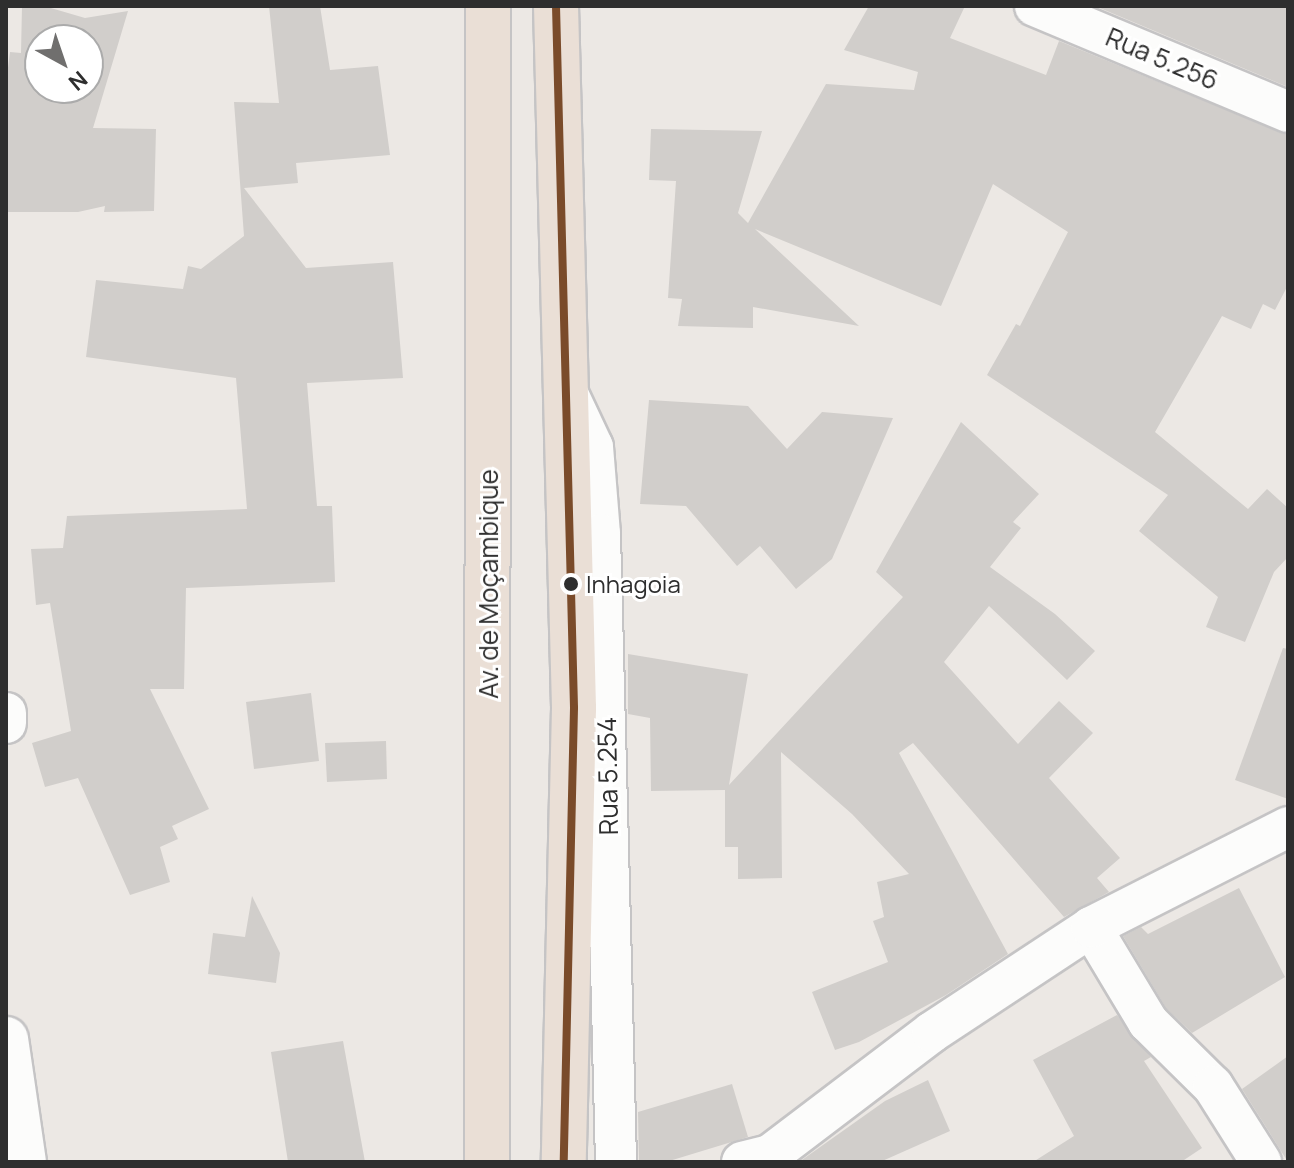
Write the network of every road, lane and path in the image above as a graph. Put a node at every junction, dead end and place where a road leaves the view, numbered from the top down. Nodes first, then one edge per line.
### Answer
1 (488, 6) edge
2 (556, 6) edge
3 (1035, 6) edge
4 (1288, 112) edge
5 (569, 396) junction
6 (6, 713) edge
7 (6, 723) edge
8 (1288, 827) edge
9 (1091, 927) junction
10 (6, 1039) edge
11 (764, 1160) edge
12 (24, 1162) edge
13 (487, 1162) edge
14 (564, 1162) edge
15 (616, 1162) edge
16 (1261, 1162) edge

1 - 13 highway, Av. de Moçambique
2 - 5 highway
3 - 4 street, Rua 5.256
5 - 14 highway
5 - 15 street, Rua 5.254
6 - 7 street
8 - 9 street
9 - 11 street
9 - 16 street
10 - 12 street

